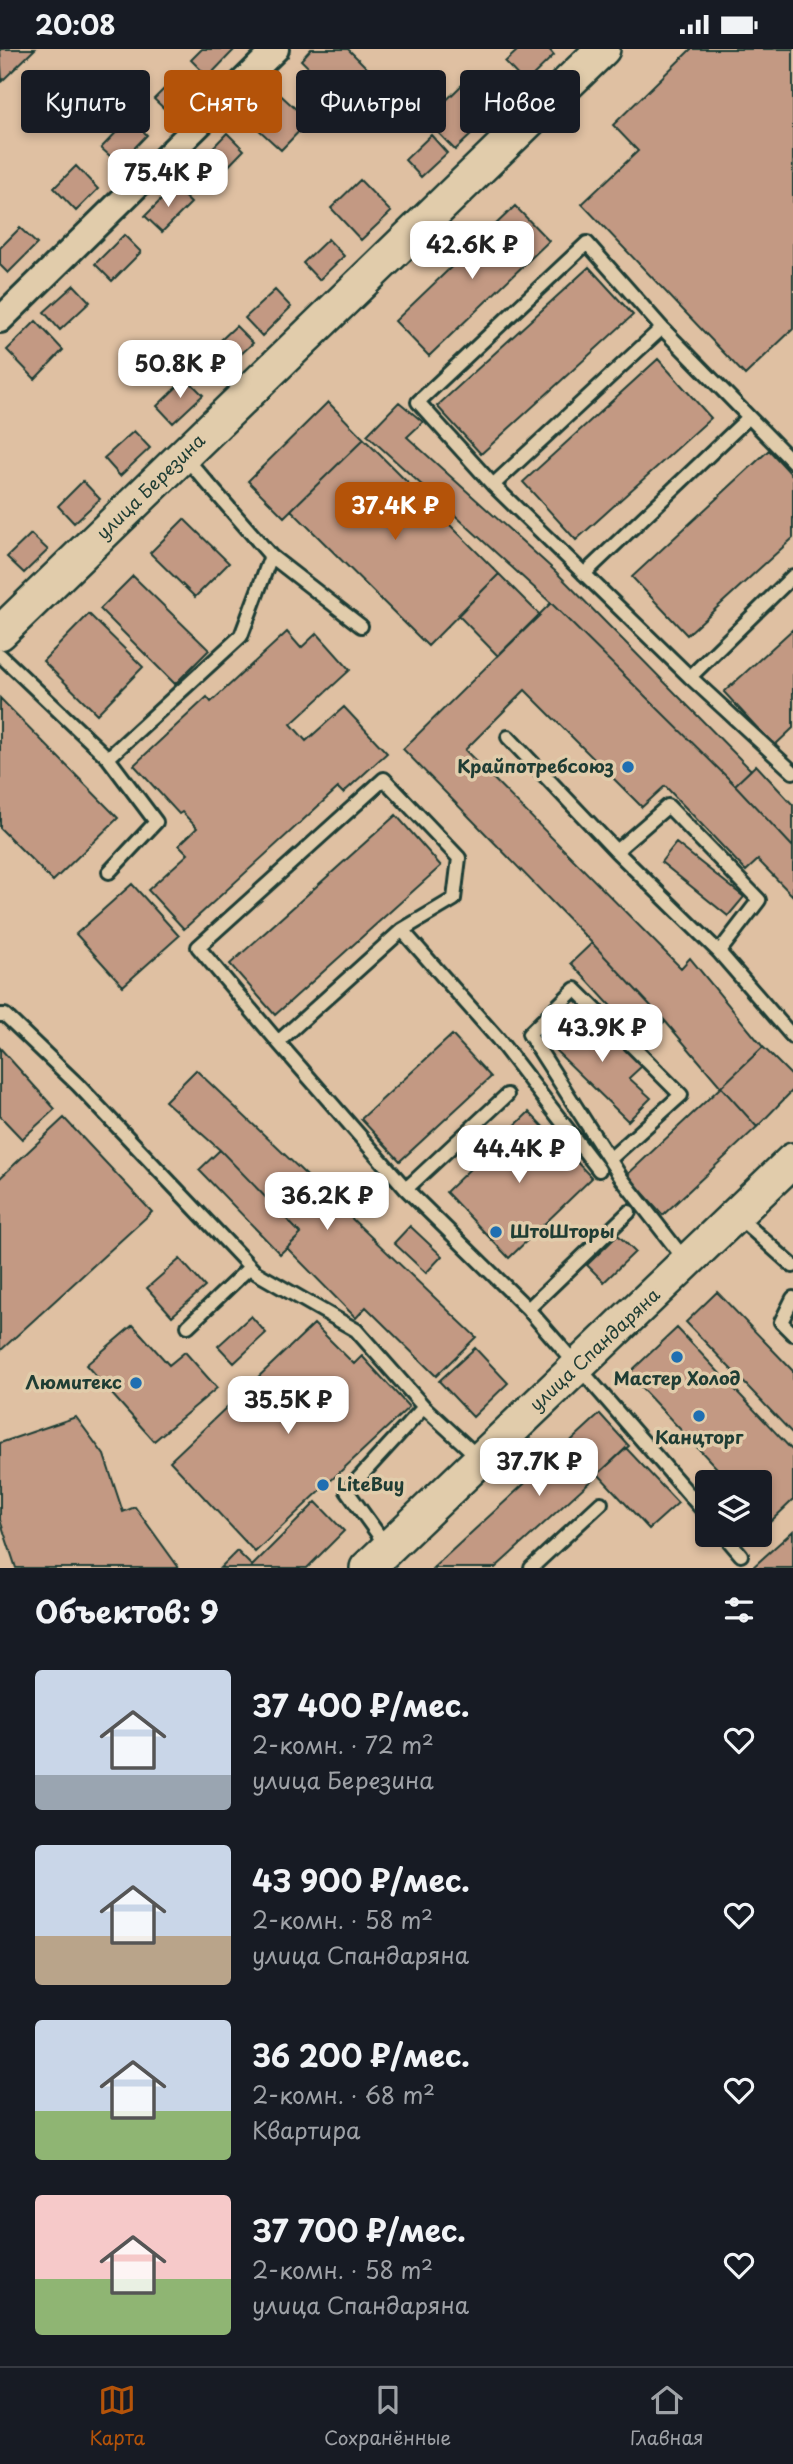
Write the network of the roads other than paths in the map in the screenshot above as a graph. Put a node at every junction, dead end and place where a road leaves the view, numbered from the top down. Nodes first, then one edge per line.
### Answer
1 (276, 49) edge
2 (603, 49) edge
3 (0, 320) edge
4 (662, 328) junction
5 (748, 418) junction
6 (184, 455) junction
7 (793, 462) edge
8 (493, 485) junction
9 (271, 556) junction
10 (584, 573) junction
11 (793, 576) edge
12 (361, 626) dead end
13 (0, 633) edge
14 (0, 655) edge
15 (690, 677) junction
16 (508, 737) dead end
17 (108, 758) junction
18 (793, 772) edge
19 (616, 851) junction
20 (109, 872) dead end
21 (402, 930) junction
22 (719, 953) junction
23 (0, 1015) edge
24 (793, 1037) edge
25 (278, 1042) junction
26 (507, 1095) dead end
27 (611, 1159) junction
28 (793, 1160) edge
29 (599, 1170) dead end
30 (406, 1189) junction
31 (629, 1212) dead end
32 (736, 1215) junction
33 (687, 1263) junction
34 (793, 1266) edge
35 (250, 1267) junction
36 (793, 1298) edge
37 (528, 1309) junction
38 (188, 1326) dead end
39 (793, 1334) edge
40 (579, 1367) junction
41 (424, 1407) junction
42 (480, 1459) junction
43 (695, 1501) edge
44 (601, 1503) dead end
45 (734, 1547) edge
46 (741, 1555) dead end
47 (377, 1558) edge
48 (531, 1568) edge

1 - 3 street
2 - 6 street, улица Березина
4 - 5 lane
4 - 8 lane
4 - 8 lane
5 - 7 lane
5 - 10 lane
6 - 9 lane
6 - 13 street, улица Березина
8 - 10 lane
9 - 12 lane
9 - 17 lane
10 - 15 lane
11 - 15 lane
14 - 17 lane
15 - 18 lane
16 - 19 lane
17 - 20 lane
19 - 22 lane
19 - 22 lane
21 - 25 lane
21 - 25 lane
21 - 29 lane
22 - 24 lane
23 - 35 lane
25 - 30 lane
26 - 30 lane
27 - 27 lane
27 - 33 lane
28 - 32 street, улица Спандаряна
30 - 37 lane
31 - 37 lane
32 - 33 street, улица Спандаряна
32 - 34 lane
33 - 40 street, улица Спандаряна
35 - 38 lane
35 - 41 lane
36 - 39 lane
37 - 40 lane
40 - 42 street, улица Спандаряна
40 - 43 lane
41 - 42 lane
41 - 47 lane
42 - 47 street, улица Спандаряна
44 - 48 lane
45 - 46 lane

